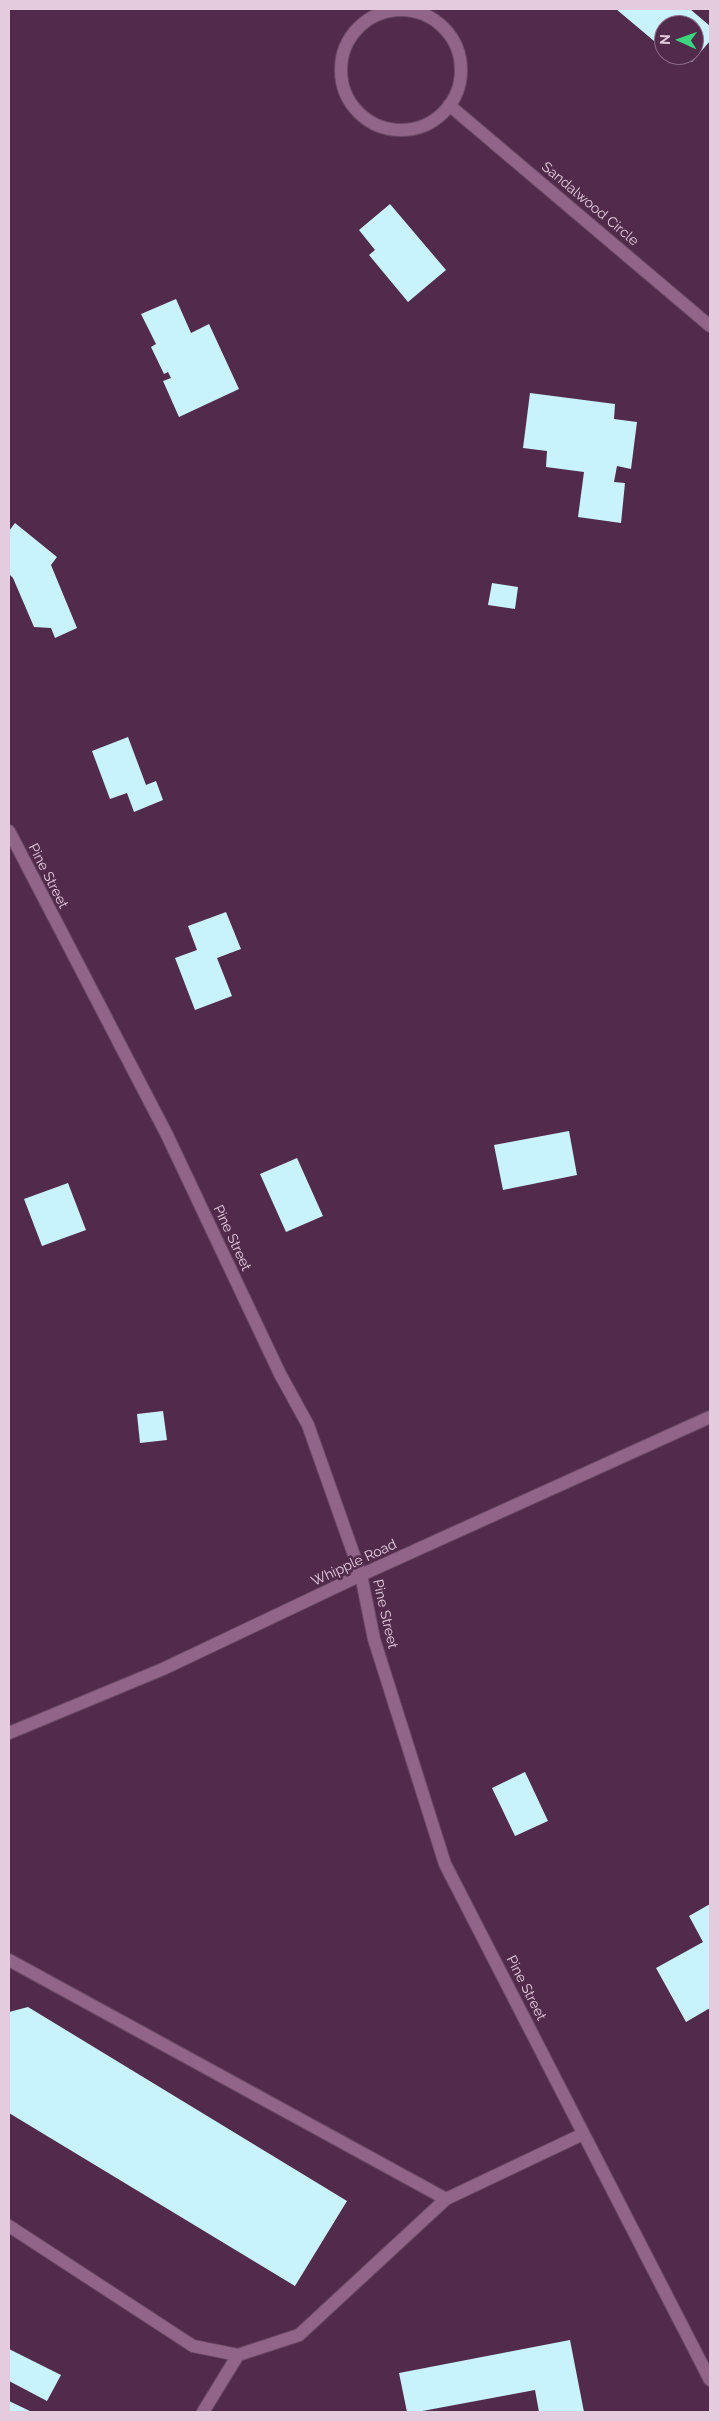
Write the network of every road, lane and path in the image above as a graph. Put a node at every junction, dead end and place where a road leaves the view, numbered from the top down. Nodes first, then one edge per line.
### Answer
1 (449, 105) junction
2 (710, 326) edge
3 (9, 831) edge
4 (710, 1417) edge
5 (361, 1575) junction
6 (9, 1733) edge
7 (9, 1960) edge
8 (583, 2134) junction
9 (446, 2199) junction
10 (9, 2226) edge
11 (238, 2355) junction
12 (710, 2380) edge
13 (203, 2412) edge

1 - 1 street
1 - 2 street, Sandalwood Circle
3 - 5 street, Pine Street
4 - 5 street, Whipple Road
5 - 6 street, Whipple Road
5 - 8 street, Pine Street
7 - 9 street
8 - 9 street
8 - 12 street, Pine Street
9 - 11 street
10 - 11 street
11 - 13 street

